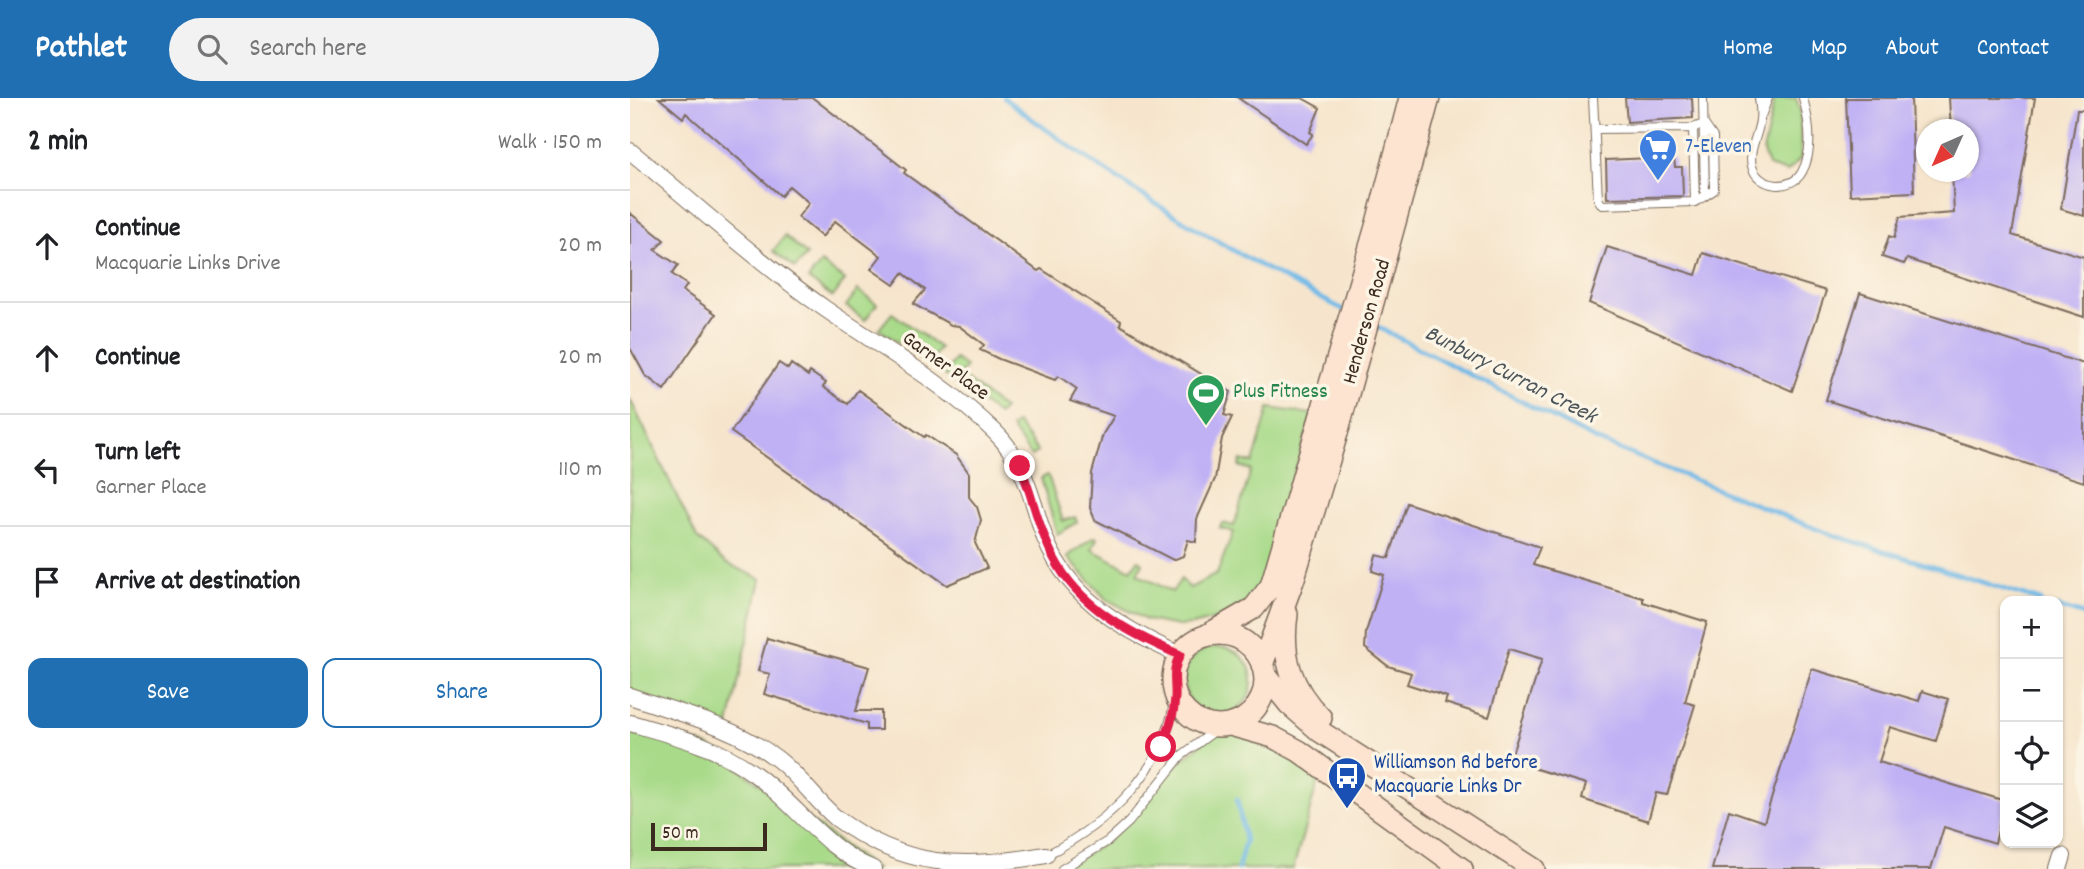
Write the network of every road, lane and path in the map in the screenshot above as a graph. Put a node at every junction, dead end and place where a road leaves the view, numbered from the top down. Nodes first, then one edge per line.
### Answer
1 (1410, 98) edge
2 (1429, 98) edge
3 (1593, 98) edge
4 (1703, 98) edge
5 (1759, 98) edge
6 (1768, 98) edge
7 (1803, 98) edge
8 (1760, 118) junction
9 (1704, 124) junction
10 (1693, 128) junction
11 (1595, 129) junction
12 (630, 151) edge
13 (1695, 202) junction
14 (1385, 228) junction
15 (1331, 418) junction
16 (1294, 578) junction
17 (1207, 635) junction
18 (1180, 655) junction
19 (1263, 669) junction
20 (1175, 695) junction
21 (630, 696) edge
22 (630, 723) edge
23 (1226, 725) junction
24 (1397, 778) junction
25 (1046, 855) joint
26 (873, 869) edge
27 (1062, 869) edge
28 (1462, 869) edge
29 (1534, 869) edge

1 - 14 main road, Henderson Road
2 - 14 main road, Henderson Road
3 - 11 lane
4 - 9 lane
5 - 8 lane
6 - 8 lane
7 - 8 lane
9 - 10 lane
9 - 13 lane
10 - 11 lane
10 - 13 lane
11 - 13 lane
12 - 18 street, Garner Place
14 - 15 main road, Henderson Road
15 - 16 main road, Henderson Road
15 - 17 main road, Henderson Road
16 - 19 main road, Henderson Road
16 - 24 main road
17 - 18 main road
17 - 19 main road
18 - 20 main road
19 - 23 main road
19 - 24 main road
20 - 23 main road
20 - 25 lane
21 - 25 street
22 - 26 street
23 - 27 lane
23 - 28 main road
24 - 29 main road

